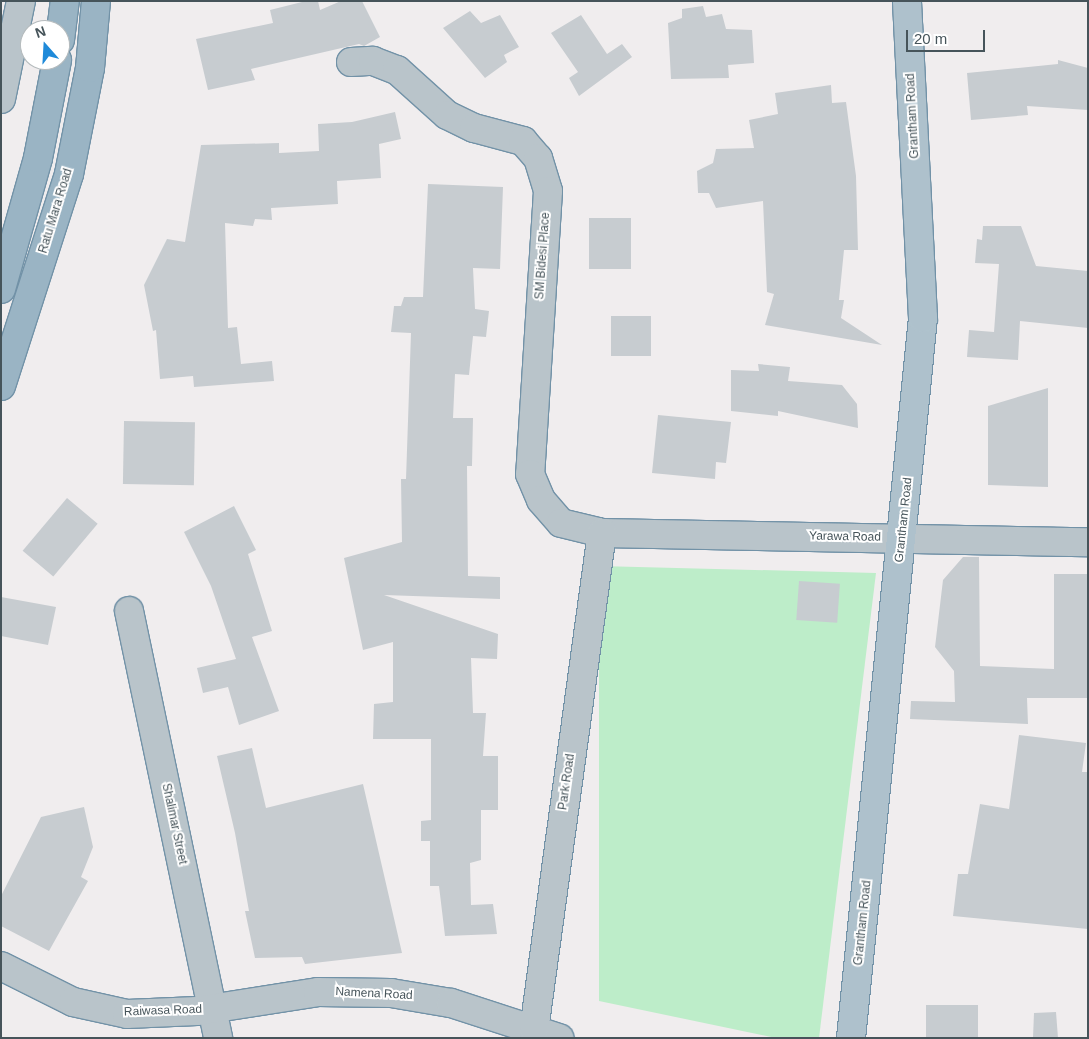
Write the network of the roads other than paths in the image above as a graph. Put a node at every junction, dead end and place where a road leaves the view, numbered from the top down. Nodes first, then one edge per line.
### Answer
1 (21, 1) edge
2 (65, 1) edge
3 (96, 1) edge
4 (907, 1) edge
5 (63, 20) edge
6 (351, 62) dead end
7 (55, 70) edge
8 (1, 99) edge
9 (1, 289) edge
10 (1, 386) edge
11 (602, 533) junction
12 (902, 537) junction
13 (1088, 542) edge
14 (129, 611) dead end
15 (1, 966) edge
16 (214, 1009) junction
17 (534, 1030) junction
18 (218, 1038) edge
19 (559, 1038) edge
20 (851, 1038) edge

1 - 8 street
2 - 5 highway
3 - 10 highway, Ratu Mara Road
4 - 12 main road, Grantham Road
6 - 11 street, SM Bidesi Place
7 - 9 highway
11 - 12 street, Yarawa Road
11 - 17 street, Park Road
12 - 13 street, Yarawa Road
12 - 20 main road, Grantham Road
14 - 16 street, Shalimar Street
15 - 16 street, Raiwasa Road
16 - 17 street, Namena Road
16 - 18 street, Shalimar Street
17 - 19 street, Namena Road

